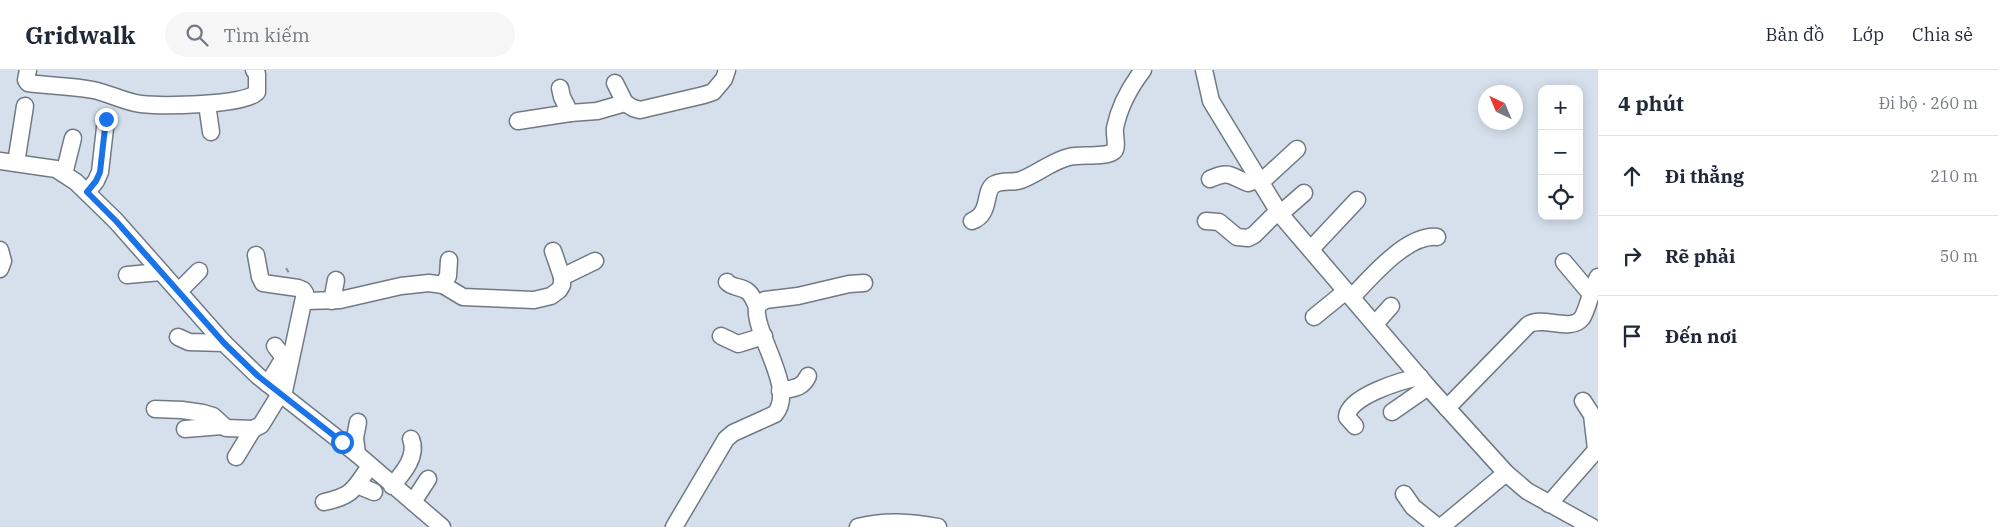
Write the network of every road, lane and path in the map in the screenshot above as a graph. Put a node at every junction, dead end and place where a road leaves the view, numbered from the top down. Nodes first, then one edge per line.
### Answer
1 (28, 70) edge
2 (254, 70) edge
3 (727, 70) edge
4 (1143, 70) edge
5 (1204, 70) edge
6 (615, 83) dead end
7 (560, 88) dead end
8 (625, 103) junction
9 (206, 104) junction
10 (25, 106) dead end
11 (570, 113) junction
12 (106, 119) dead end
13 (518, 121) dead end
14 (211, 132) dead end
15 (73, 138) dead end
16 (1297, 149) dead end
17 (6, 163) edge
18 (64, 174) junction
19 (1210, 179) dead end
20 (1260, 181) junction
21 (87, 192) junction
22 (1304, 193) dead end
23 (1357, 200) dead end
24 (1279, 212) junction
25 (972, 221) dead end
26 (1206, 221) dead end
27 (1437, 237) dead end
28 (1311, 249) junction
29 (0, 250) edge
30 (553, 251) dead end
31 (256, 255) dead end
32 (450, 260) dead end
33 (595, 261) dead end
34 (1564, 262) dead end
35 (0, 269) edge
36 (199, 271) dead end
37 (161, 272) junction
38 (127, 275) dead end
39 (562, 277) junction
40 (1598, 277) edge
41 (336, 280) dead end
42 (727, 282) dead end
43 (864, 282) dead end
44 (444, 285) junction
45 (179, 291) junction
46 (1590, 293) junction
47 (1349, 294) junction
48 (332, 300) junction
49 (304, 301) junction
50 (757, 306) junction
51 (1391, 306) dead end
52 (1314, 318) dead end
53 (1375, 324) junction
54 (720, 336) dead end
55 (764, 336) junction
56 (178, 337) dead end
57 (224, 343) junction
58 (275, 346) dead end
59 (808, 376) dead end
60 (1424, 382) junction
61 (780, 391) junction
62 (277, 392) junction
63 (1583, 401) dead end
64 (1447, 408) junction
65 (155, 409) dead end
66 (1392, 412) dead end
67 (358, 422) dead end
68 (222, 426) junction
69 (1354, 426) dead end
70 (253, 429) junction
71 (184, 430) dead end
72 (411, 439) dead end
73 (1597, 449) edge
74 (356, 454) junction
75 (236, 457) dead end
76 (370, 466) junction
77 (1506, 473) junction
78 (428, 479) dead end
79 (357, 485) junction
80 (392, 486) junction
81 (374, 492) dead end
82 (1404, 494) dead end
83 (324, 502) dead end
84 (413, 502) junction
85 (1549, 504) junction
86 (442, 527) edge
87 (674, 527) edge
88 (858, 527) edge
89 (938, 527) edge
90 (1439, 527) edge
91 (1592, 527) edge

1 - 9 street
2 - 9 street
3 - 8 street
4 - 25 street
5 - 20 street
6 - 8 street
7 - 11 street
8 - 11 street
9 - 14 street
10 - 17 street
11 - 13 street
12 - 21 street
15 - 18 street
16 - 20 street
17 - 18 street
18 - 21 street
19 - 20 street
20 - 24 street
21 - 37 street
22 - 24 street
23 - 28 street
24 - 26 street
24 - 28 street
27 - 47 street
28 - 47 street
29 - 35 street
30 - 39 street
31 - 49 street
32 - 44 street
33 - 39 street
34 - 46 street
36 - 45 street
37 - 38 street
37 - 45 street
39 - 44 street
40 - 46 street
41 - 48 street
42 - 50 street
43 - 50 street
44 - 48 street
45 - 57 street
46 - 64 street
47 - 52 street
47 - 53 street
48 - 49 street
49 - 62 street
50 - 55 street
51 - 53 street
53 - 60 street
54 - 55 street
55 - 61 street
56 - 57 street
57 - 62 street
58 - 62 street
59 - 61 street
60 - 64 street
60 - 66 street
60 - 69 street
61 - 87 street
62 - 70 street
62 - 74 street
63 - 73 street
64 - 77 street
65 - 68 street
67 - 74 street
68 - 70 street
68 - 71 street
70 - 75 street
72 - 80 street
73 - 85 street
74 - 76 street
76 - 79 street
76 - 80 street
77 - 85 street
77 - 90 street
78 - 84 street
79 - 81 street
79 - 83 street
80 - 84 street
82 - 90 street
84 - 86 street
85 - 91 street
88 - 89 street

